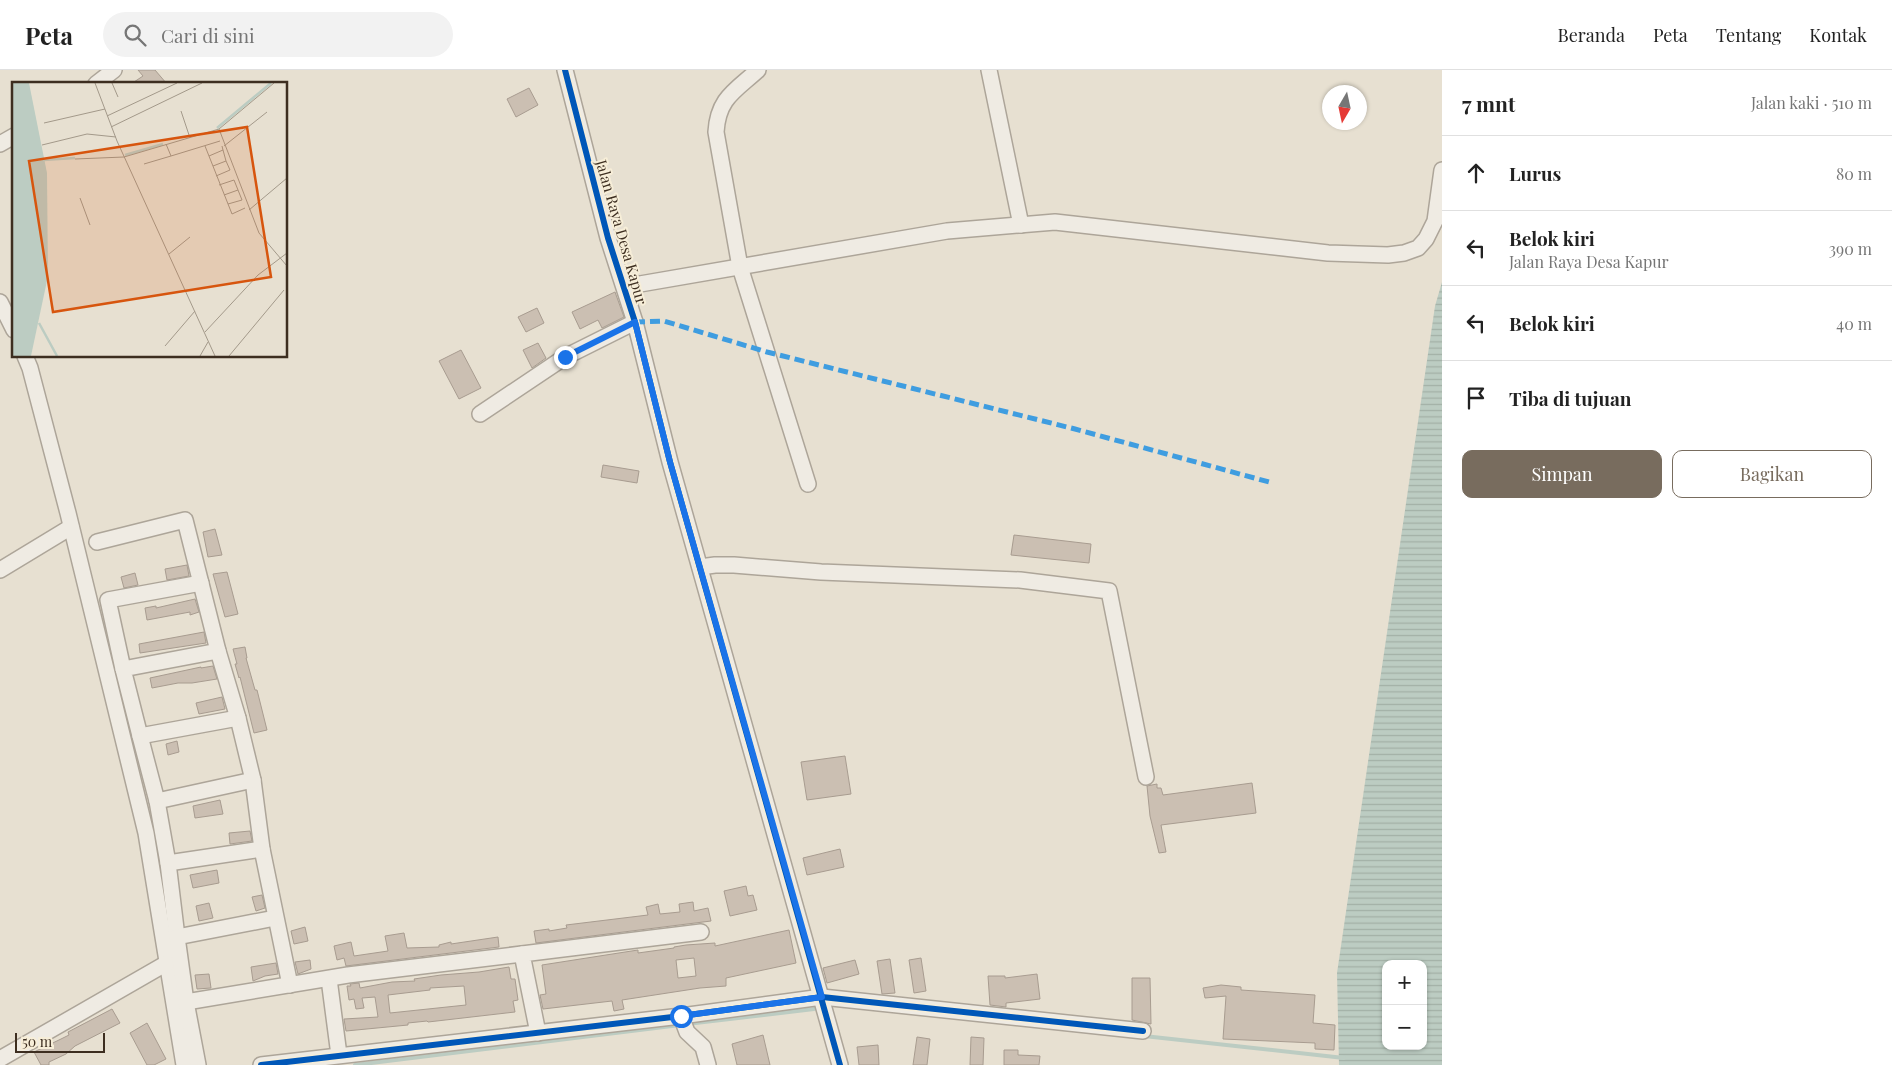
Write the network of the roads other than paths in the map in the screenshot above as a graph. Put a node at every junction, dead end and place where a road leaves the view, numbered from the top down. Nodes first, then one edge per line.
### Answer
1 (114, 70) edge
2 (565, 70) edge
3 (758, 70) edge
4 (989, 70) edge
5 (99, 82) edge
6 (12, 137) edge
7 (0, 144) edge
8 (1442, 170) edge
9 (1021, 225) junction
10 (740, 267) junction
11 (624, 285) junction
12 (0, 302) edge
13 (635, 322) junction
14 (12, 326) edge
15 (26, 358) edge
16 (480, 414) dead end
17 (808, 484) dead end
18 (71, 527) junction
19 (97, 542) dead end
20 (700, 567) junction
21 (0, 570) edge
22 (201, 583) junction
23 (218, 650) junction
24 (123, 669) junction
25 (238, 718) junction
26 (140, 736) junction
27 (1146, 777) dead end
28 (253, 780) junction
29 (157, 801) junction
30 (262, 849) junction
31 (168, 863) junction
32 (275, 918) junction
33 (701, 932) dead end
34 (177, 936) junction
35 (522, 954) junction
36 (167, 963) junction
37 (329, 978) junction
38 (290, 985) junction
39 (822, 997) junction
40 (186, 1002) junction
41 (682, 1021) junction
42 (1144, 1031) dead end
43 (538, 1033) junction
44 (339, 1055) junction
45 (379, 1056) edge
46 (0, 1059) edge
47 (184, 1065) edge
48 (198, 1065) edge
49 (261, 1065) edge
50 (708, 1065) edge
51 (840, 1065) edge

1 - 5 street
2 - 11 street, Jalan Raya Desa Kapur
3 - 10 street
4 - 9 street
6 - 7 street
8 - 9 street
9 - 10 street
10 - 11 street
10 - 17 street
11 - 13 street, Jalan Raya Desa Kapur
12 - 14 street
13 - 16 street
13 - 20 street, Jalan Raya Desa Kapur
15 - 18 street
18 - 21 street
18 - 36 street
19 - 22 street
20 - 27 street
20 - 39 street, Jalan Raya Desa Kapur
22 - 23 street
22 - 24 street
23 - 24 street
23 - 25 street
24 - 26 street
25 - 26 street
25 - 28 street
26 - 29 street
28 - 29 street
28 - 30 street
29 - 31 street
30 - 31 street
30 - 32 street
31 - 34 street
32 - 34 street
32 - 38 street
33 - 35 street
34 - 40 street
35 - 37 street
35 - 43 street
36 - 46 street
36 - 47 street
37 - 38 street
37 - 44 street
38 - 40 street
39 - 41 street
39 - 42 street
39 - 51 street, Jalan Raya Desa Kapur
40 - 48 street
41 - 43 street
41 - 50 street
43 - 45 street
44 - 45 street
44 - 49 street

